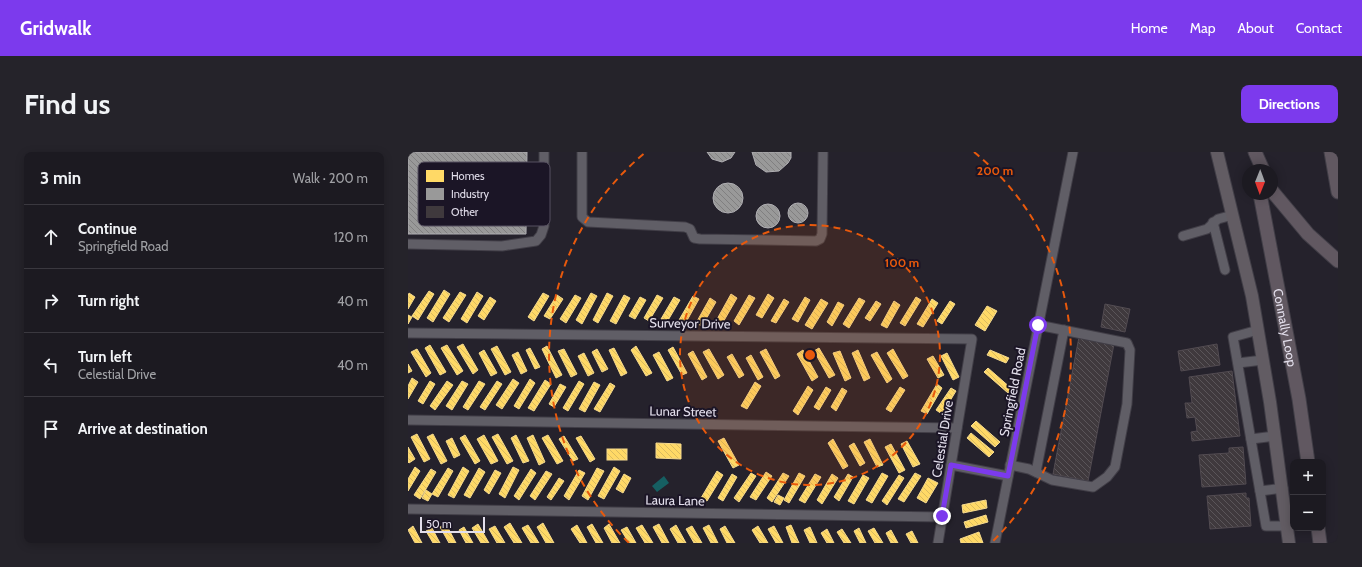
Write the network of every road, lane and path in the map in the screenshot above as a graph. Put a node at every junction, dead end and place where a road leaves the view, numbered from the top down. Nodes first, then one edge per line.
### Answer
1 (582, 152) edge
2 (823, 152) edge
3 (1073, 152) edge
4 (1217, 152) edge
5 (1251, 152) edge
6 (1255, 152) edge
7 (1331, 152) edge
8 (1254, 164) edge
9 (1260, 164) edge
10 (1338, 192) edge
11 (1278, 198) edge
12 (1261, 200) edge
13 (1233, 215) junction
14 (1213, 222) junction
15 (544, 226) edge
16 (1183, 236) dead end
17 (408, 244) edge
18 (1338, 261) edge
19 (1225, 270) dead end
20 (1038, 325) junction
21 (1064, 330) junction
22 (1258, 330) junction
23 (408, 332) edge
24 (972, 339) joint
25 (1263, 360) junction
26 (1238, 363) junction
27 (408, 420) edge
28 (957, 428) junction
29 (1275, 436) junction
30 (1251, 439) junction
31 (1308, 459) edge
32 (951, 465) junction
33 (1010, 465) junction
34 (1036, 472) junction
35 (1008, 476) junction
36 (1283, 488) junction
37 (1260, 490) junction
38 (408, 509) edge
39 (942, 516) junction
40 (1287, 526) junction
41 (1318, 531) edge
42 (938, 543) edge
43 (995, 543) edge
44 (1289, 543) edge
45 (1320, 543) edge

1 - 2 street
3 - 20 street, Springfield Road
4 - 13 main road
5 - 8 highway
6 - 9 highway
7 - 10 highway
11 - 18 highway
12 - 31 highway, Connally Loop
13 - 14 street
13 - 22 main road
14 - 16 street
14 - 19 street
15 - 17 street
20 - 21 street
20 - 33 street, Springfield Road
21 - 34 street
21 - 34 street
22 - 25 main road
22 - 26 street
23 - 24 street, Surveyor Drive
24 - 28 street, Celestial Drive
25 - 26 street
25 - 29 main road
26 - 30 street
27 - 28 street, Lunar Street
28 - 32 street, Celestial Drive
29 - 30 street
29 - 36 main road
30 - 37 street
32 - 35 street
32 - 39 street, Celestial Drive
33 - 34 street
33 - 35 street, Springfield Road
35 - 43 street, Springfield Road
36 - 37 street
36 - 40 main road
37 - 40 street
38 - 39 street, Laura Lane
39 - 42 street, Celestial Drive
40 - 44 main road
41 - 45 highway

